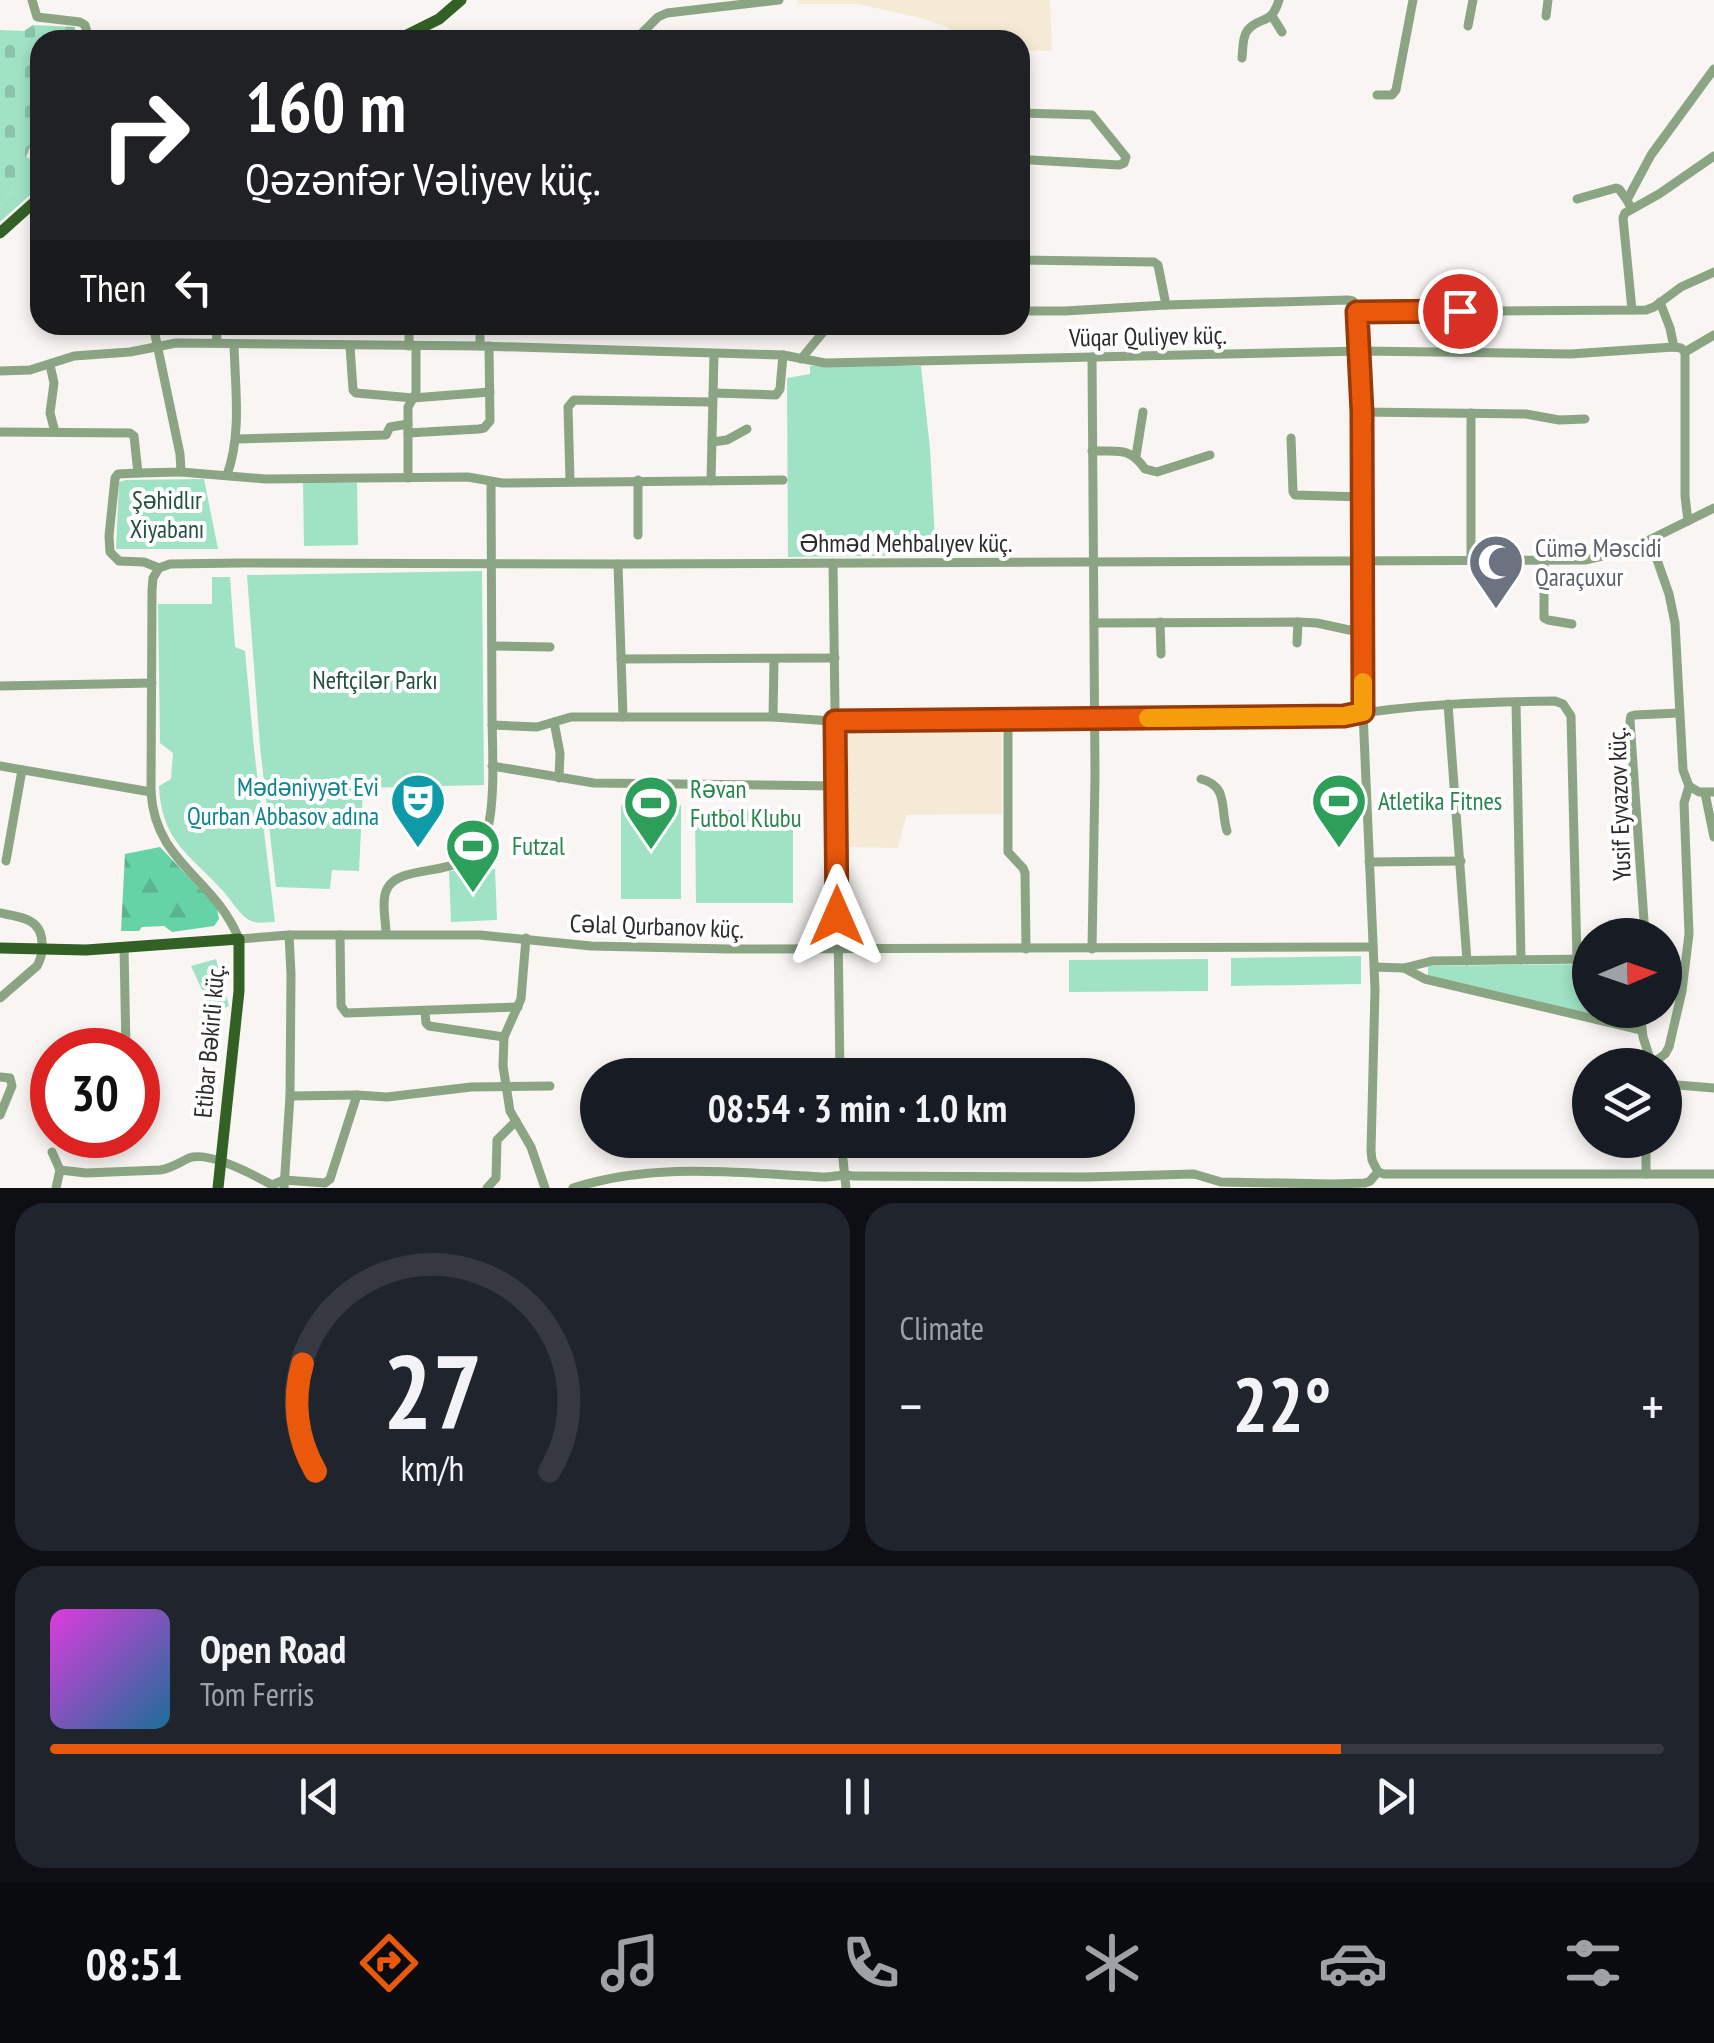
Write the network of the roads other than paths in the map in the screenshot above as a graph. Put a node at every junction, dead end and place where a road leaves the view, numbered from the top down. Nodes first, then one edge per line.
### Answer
1 (32, 0) edge
2 (452, 0) edge
3 (461, 0) edge
4 (779, 0) edge
5 (1278, 0) edge
6 (1413, 0) edge
7 (1474, 0) edge
8 (1548, 0) edge
9 (1272, 16) junction
10 (1546, 16) dead end
11 (1468, 26) dead end
12 (424, 28) junction
13 (87, 30) edge
14 (420, 30) edge
15 (644, 30) edge
16 (1282, 32) dead end
17 (1242, 58) dead end
18 (1714, 69) edge
19 (1378, 95) dead end
20 (1030, 113) edge
21 (1714, 156) edge
22 (1031, 160) dead end
23 (1577, 199) dead end
24 (1630, 204) junction
25 (30, 206) edge
26 (0, 233) edge
27 (1030, 260) edge
28 (1714, 272) edge
29 (1660, 302) junction
30 (1166, 305) junction
31 (1632, 310) junction
32 (1030, 311) edge
33 (1357, 312) junction
34 (155, 335) edge
35 (216, 335) edge
36 (410, 335) edge
37 (482, 335) edge
38 (821, 335) edge
39 (1714, 335) edge
40 (216, 344) junction
41 (234, 344) junction
42 (158, 346) junction
43 (350, 346) junction
44 (412, 346) junction
45 (485, 346) junction
46 (1674, 347) junction
47 (1360, 351) junction
48 (1685, 352) junction
49 (714, 354) junction
50 (783, 355) junction
51 (1092, 357) junction
52 (800, 358) junction
53 (50, 365) junction
54 (0, 372) edge
55 (490, 392) junction
56 (712, 397) junction
57 (414, 398) junction
58 (1143, 412) dead end
59 (1362, 412) junction
60 (1471, 413) junction
61 (1584, 420) dead end
62 (408, 429) junction
63 (748, 429) dead end
64 (0, 432) edge
65 (55, 432) junction
66 (236, 438) junction
67 (1291, 438) dead end
68 (712, 442) junction
69 (1092, 451) junction
70 (1210, 455) dead end
71 (1136, 456) junction
72 (181, 472) junction
73 (138, 473) junction
74 (227, 476) junction
75 (408, 478) junction
76 (638, 480) junction
77 (711, 480) junction
78 (783, 480) dead end
79 (570, 481) junction
80 (491, 482) junction
81 (1362, 497) junction
82 (1714, 508) edge
83 (1688, 521) junction
84 (638, 535) dead end
85 (1650, 540) junction
86 (1544, 560) junction
87 (1363, 561) junction
88 (1471, 561) junction
89 (1094, 562) junction
90 (833, 563) junction
91 (491, 564) junction
92 (618, 564) junction
93 (159, 568) junction
94 (1160, 622) junction
95 (1298, 622) junction
96 (1094, 623) junction
97 (1572, 624) dead end
98 (1363, 634) junction
99 (1297, 644) dead end
100 (492, 646) junction
101 (550, 646) dead end
102 (1161, 654) dead end
103 (835, 658) junction
104 (622, 659) junction
105 (774, 660) junction
106 (152, 684) junction
107 (0, 686) edge
108 (1516, 702) junction
109 (1448, 704) junction
110 (1363, 712) junction
111 (1679, 712) junction
112 (623, 716) junction
113 (773, 717) junction
114 (1095, 718) junction
115 (1008, 719) junction
116 (835, 721) junction
117 (554, 722) junction
118 (492, 725) junction
119 (0, 766) edge
120 (492, 766) junction
121 (22, 770) junction
122 (559, 778) junction
123 (1201, 778) dead end
124 (836, 786) junction
125 (1688, 786) junction
126 (151, 792) junction
127 (1710, 793) edge
128 (1227, 831) dead end
129 (1714, 836) edge
130 (6, 860) dead end
131 (1461, 861) junction
132 (1369, 862) junction
133 (0, 913) edge
134 (1576, 918) edge
135 (1644, 918) edge
136 (386, 934) junction
137 (340, 935) junction
138 (289, 936) junction
139 (239, 938) junction
140 (526, 938) junction
141 (124, 947) junction
142 (1374, 947) junction
143 (0, 948) edge
144 (838, 948) junction
145 (1026, 949) junction
146 (1092, 949) junction
147 (42, 950) junction
148 (1572, 959) edge
149 (1522, 960) junction
150 (1467, 961) junction
151 (1375, 967) junction
152 (1404, 968) junction
153 (0, 998) edge
154 (518, 1007) junction
155 (425, 1011) junction
156 (126, 1028) edge
157 (1642, 1030) joint
158 (504, 1037) junction
159 (1647, 1048) edge
160 (1668, 1048) edge
161 (840, 1058) edge
162 (0, 1077) edge
163 (1682, 1085) edge
164 (550, 1086) dead end
165 (506, 1087) junction
166 (1714, 1088) edge
167 (357, 1094) junction
168 (290, 1096) junction
169 (0, 1116) edge
170 (516, 1121) junction
171 (55, 1158) edge
172 (842, 1158) edge
173 (1646, 1158) edge
174 (221, 1162) junction
175 (60, 1170) junction
176 (86, 1172) junction
177 (1378, 1172) junction
178 (846, 1173) junction
179 (1646, 1174) junction
180 (1714, 1174) edge
181 (1632, 1175) junction
182 (907, 1177) junction
183 (826, 1178) junction
184 (1084, 1182) edge
185 (284, 1184) edge
186 (1244, 1186) edge
187 (1632, 1187) edge
188 (56, 1188) edge
189 (82, 1188) edge
190 (218, 1188) edge
191 (488, 1188) edge
192 (544, 1188) edge
193 (572, 1188) edge
194 (818, 1188) edge
195 (846, 1188) edge
196 (913, 1188) edge

1 - 13 street
2 - 12 main road
3 - 12 main road
4 - 15 street
5 - 9 street
6 - 19 street
7 - 11 street
8 - 10 street
9 - 16 street
9 - 17 street
12 - 14 main road
18 - 24 street
20 - 22 street
21 - 24 street
23 - 24 street
24 - 31 street
25 - 26 main road
27 - 30 street
28 - 29 street
29 - 31 street
29 - 46 street
30 - 32 street
30 - 33 street
31 - 33 street
33 - 47 street
34 - 42 street
35 - 40 street
36 - 44 street
37 - 45 street
38 - 52 street
39 - 48 street
40 - 41 street, Vüqar Quliyev küç.
40 - 42 street, Vüqar Quliyev küç.
41 - 43 street, Vüqar Quliyev küç.
41 - 66 street
42 - 53 street, Vüqar Quliyev küç.
42 - 72 street
43 - 44 street, Vüqar Quliyev küç.
43 - 57 street
44 - 45 street, Vüqar Quliyev küç.
44 - 57 street
45 - 49 street, Vüqar Quliyev küç.
45 - 55 street
46 - 47 street, Vüqar Quliyev küç.
46 - 48 street, Vüqar Quliyev küç.
47 - 51 street, Vüqar Quliyev küç.
47 - 59 street
48 - 83 street
49 - 50 street, Vüqar Quliyev küç.
49 - 56 street
50 - 52 street, Vüqar Quliyev küç.
50 - 56 street
51 - 52 street, Vüqar Quliyev küç.
51 - 69 street
53 - 54 street, Vüqar Quliyev küç.
53 - 65 street
55 - 57 street
55 - 62 street
56 - 68 street
56 - 79 street
57 - 62 street
58 - 71 street
59 - 60 street
59 - 81 street
60 - 61 street
60 - 88 street
62 - 66 street
62 - 75 street
63 - 68 street
64 - 65 street
65 - 73 street
66 - 74 street
67 - 81 street
68 - 77 street
69 - 71 street
69 - 89 street
70 - 71 street
72 - 73 street
72 - 74 street
73 - 93 street
74 - 75 street
75 - 80 street
76 - 77 street
76 - 79 street
76 - 84 street
77 - 78 street
79 - 80 street
80 - 91 street
81 - 87 street
82 - 83 street, Əhməd Mehbalıyev küç.
83 - 85 street, Əhməd Mehbalıyev küç.
85 - 86 street, Əhməd Mehbalıyev küç.
85 - 111 street
86 - 88 street, Əhməd Mehbalıyev küç.
86 - 97 street
87 - 88 street, Əhməd Mehbalıyev küç.
87 - 89 street, Əhməd Mehbalıyev küç.
87 - 98 street
89 - 90 street, Əhməd Mehbalıyev küç.
89 - 96 street
90 - 92 street, Əhməd Mehbalıyev küç.
90 - 103 street
91 - 92 street, Əhməd Mehbalıyev küç.
91 - 93 street, Əhməd Mehbalıyev küç.
91 - 100 street
92 - 104 street
93 - 106 street, Etibar Bəkirli küç.
94 - 95 street
94 - 96 street
94 - 102 street
95 - 98 street
95 - 99 street
96 - 114 street
98 - 110 street
100 - 101 street
100 - 118 street
103 - 105 street
103 - 116 street
104 - 105 street
104 - 112 street
105 - 113 street
106 - 107 street
106 - 126 street, Etibar Bəkirli küç.
108 - 109 street
108 - 134 street
108 - 149 street
109 - 110 street
109 - 131 street
110 - 114 street
110 - 132 street
111 - 125 street
111 - 135 street, Yusif Eyvazov küç.
112 - 113 street
112 - 117 street
113 - 116 street
114 - 115 street
114 - 146 street
115 - 116 street
115 - 145 street
116 - 124 street
117 - 118 street
117 - 122 street
118 - 120 street
119 - 121 street
120 - 122 street
120 - 136 street
121 - 126 street
121 - 130 street
122 - 124 street
123 - 128 street
124 - 144 street
125 - 127 street
125 - 160 street
126 - 139 street, Etibar Bəkirli küç.
127 - 129 street
131 - 132 street
131 - 150 street
132 - 142 street
133 - 147 street
136 - 137 street, Cəlal Qurbanov küç.
136 - 140 street, Cəlal Qurbanov küç.
137 - 138 street, Cəlal Qurbanov küç.
137 - 155 street
138 - 139 street, Cəlal Qurbanov küç.
138 - 168 street
139 - 141 main road
139 - 174 main road, Etibar Bəkirli küç.
140 - 144 street, Cəlal Qurbanov küç.
140 - 154 street
141 - 147 main road
141 - 156 street
142 - 146 street, Cəlal Qurbanov küç.
142 - 151 street
143 - 147 main road
144 - 145 street, Cəlal Qurbanov küç.
144 - 161 street
145 - 146 street, Cəlal Qurbanov küç.
147 - 153 street
148 - 149 street
149 - 150 street
150 - 152 street
151 - 152 street
151 - 177 street
152 - 157 street
154 - 155 street
154 - 158 street
155 - 158 street
157 - 159 street
158 - 165 street
162 - 169 street
163 - 166 street
164 - 165 street
165 - 167 street
165 - 170 street
167 - 168 street
167 - 185 street
168 - 185 street
170 - 191 street
170 - 192 street
171 - 175 street
172 - 178 street
173 - 179 street
174 - 176 street
174 - 185 street
174 - 190 main road, Etibar Bəkirli küç.
175 - 176 street
175 - 188 street
176 - 189 street
177 - 181 street
177 - 186 street
178 - 182 street
178 - 183 street
178 - 195 street
179 - 180 street
179 - 181 street
181 - 187 street
182 - 184 street
182 - 196 street
183 - 193 street
183 - 194 street
184 - 186 street

